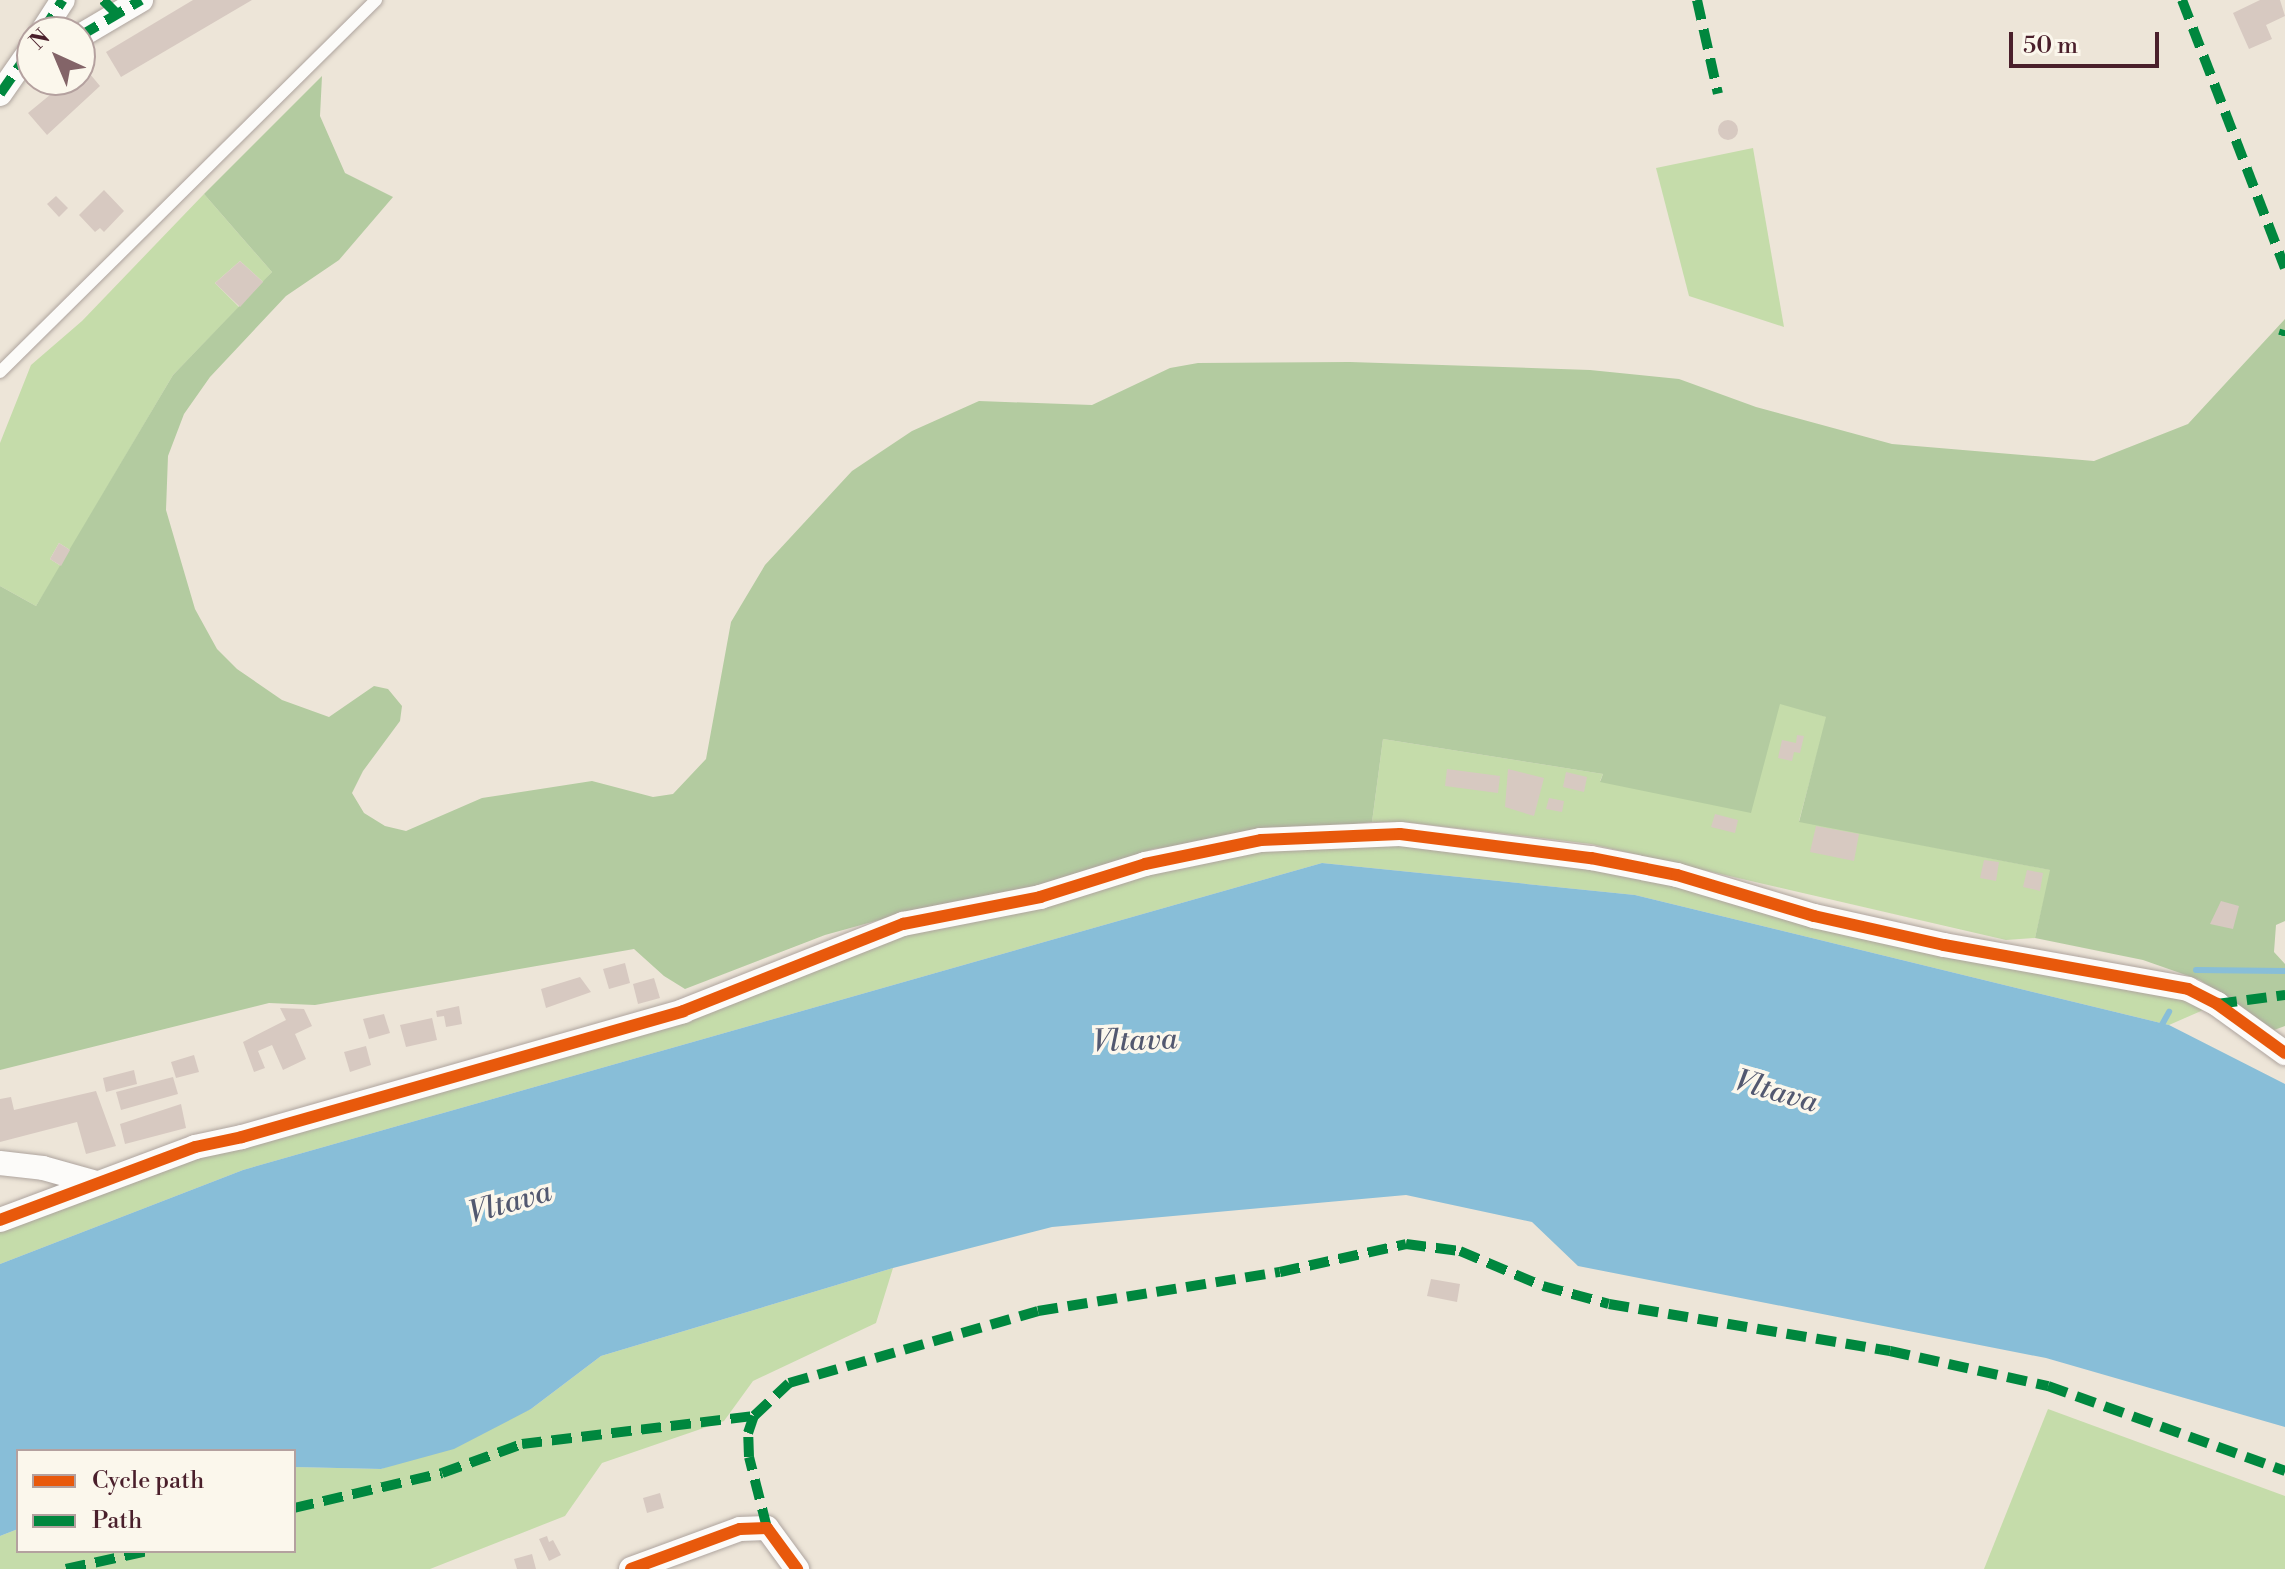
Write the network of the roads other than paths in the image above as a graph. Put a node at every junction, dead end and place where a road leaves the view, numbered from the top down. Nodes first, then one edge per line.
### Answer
1 (141, 0) edge
2 (376, 0) edge
3 (111, 8) edge
4 (96, 22) edge
5 (16, 73) edge
6 (0, 94) edge
7 (0, 372) edge
8 (2285, 1053) edge
9 (0, 1163) edge
10 (93, 1182) junction
11 (0, 1220) edge
12 (631, 1569) edge
13 (797, 1569) edge

1 - 3 street
2 - 7 lane
3 - 4 street
5 - 6 street
8 - 10 street
9 - 10 street
10 - 11 street
12 - 13 street

